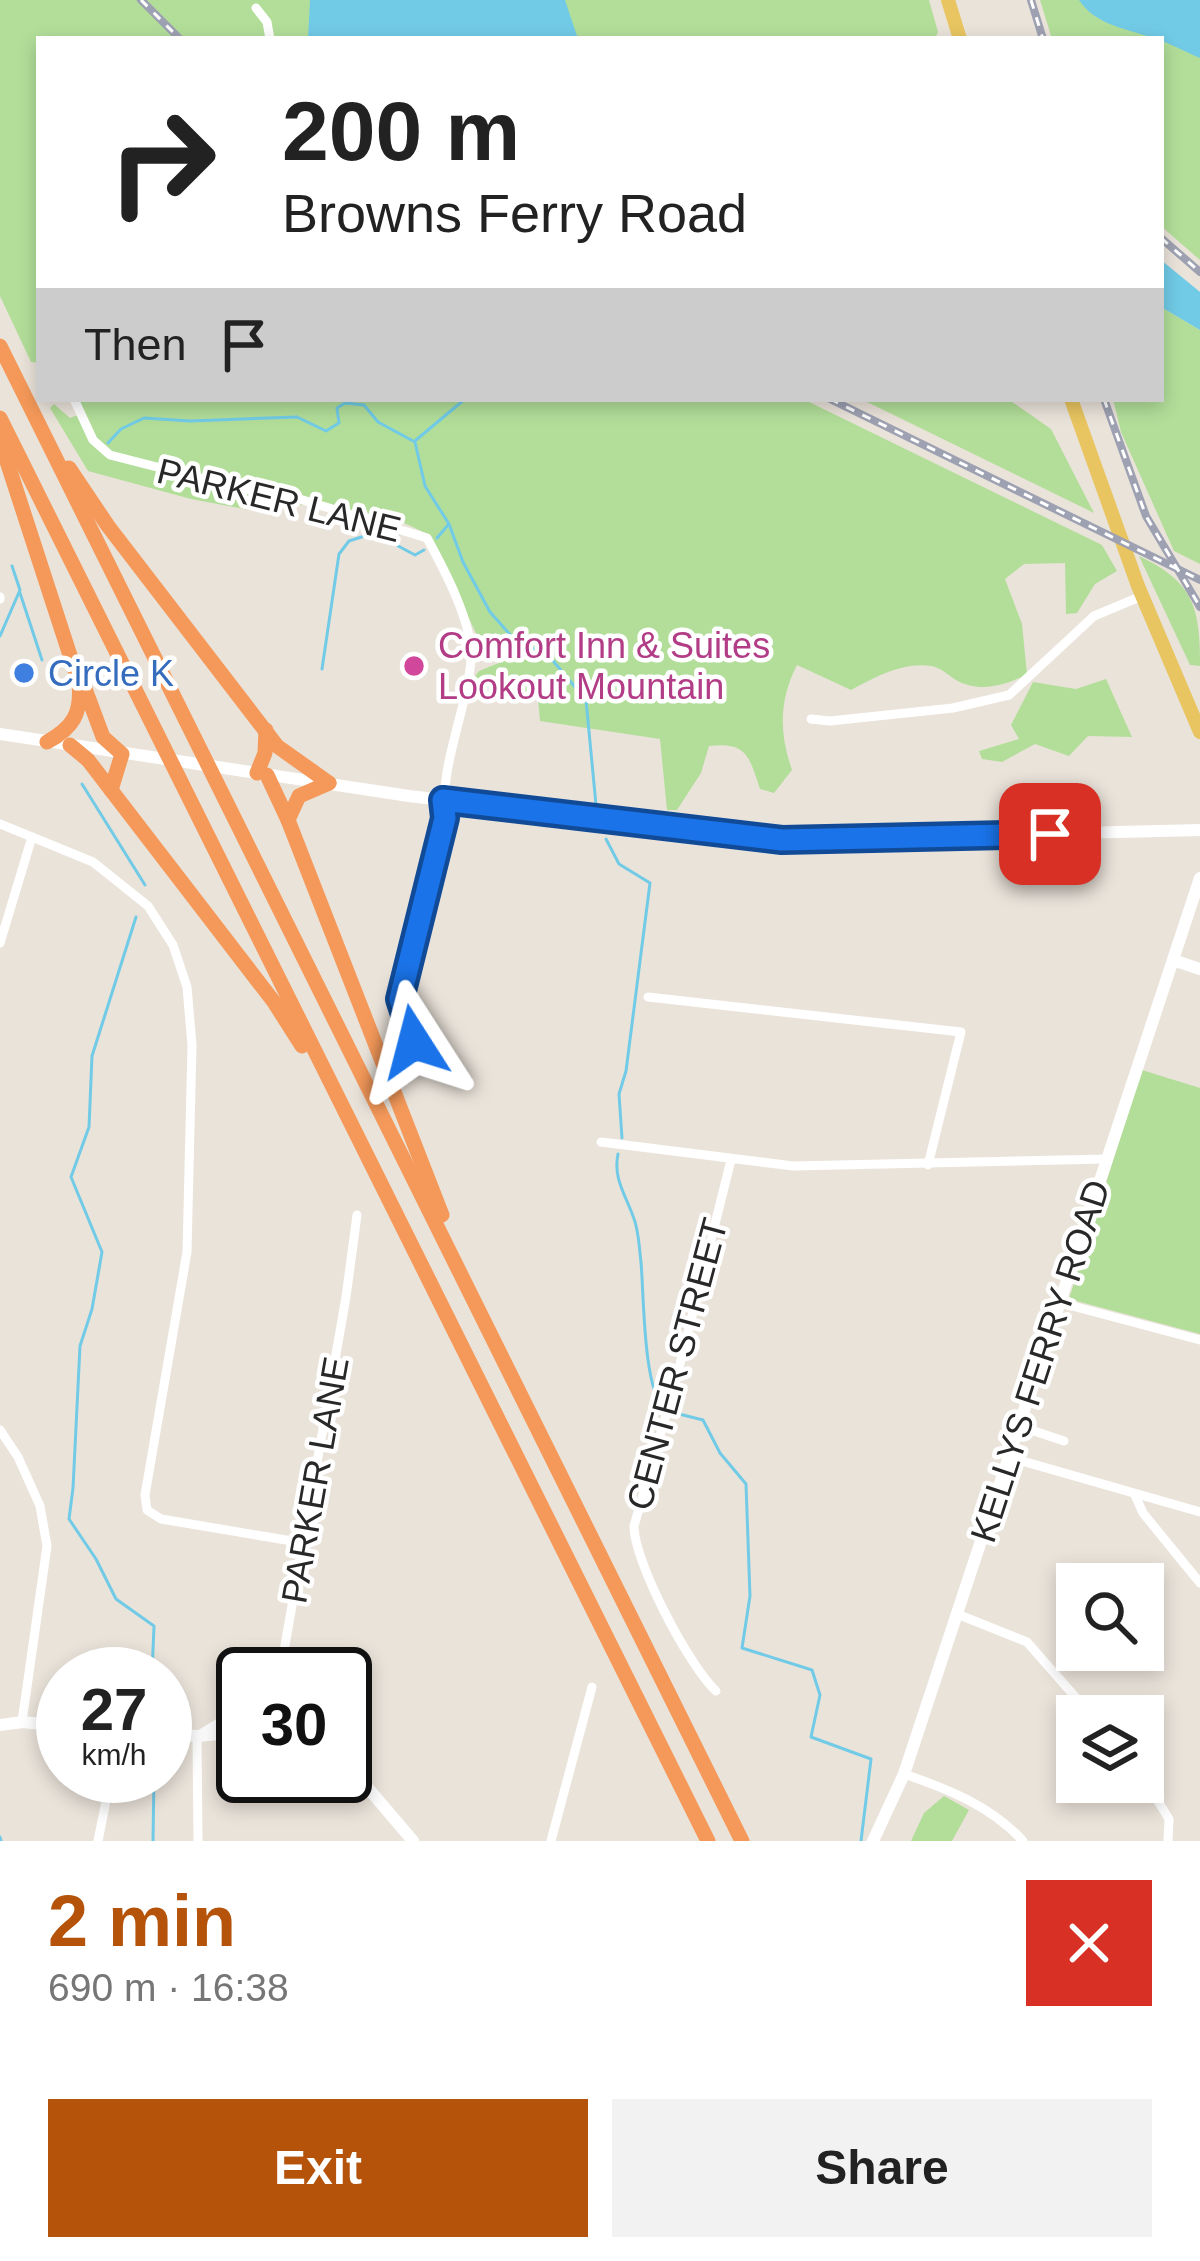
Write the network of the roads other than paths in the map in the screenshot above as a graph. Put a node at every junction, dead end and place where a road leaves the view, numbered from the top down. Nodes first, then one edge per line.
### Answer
1 (948, 0) edge
2 (256, 8) dead end
3 (270, 36) edge
4 (959, 36) edge
5 (0, 346) edge
6 (75, 402) edge
7 (1072, 402) edge
8 (0, 418) edge
9 (0, 440) edge
10 (48, 445) junction
11 (1142, 596) junction
12 (472, 656) junction
13 (504, 656) dead end
14 (73, 658) junction
15 (811, 719) dead end
16 (266, 730) junction
17 (1200, 732) edge
18 (0, 734) edge
19 (47, 742) junction
20 (70, 746) junction
21 (122, 754) junction
22 (262, 774) junction
23 (328, 783) junction
24 (112, 790) junction
25 (443, 800) junction
26 (288, 820) junction
27 (0, 824) edge
28 (1199, 832) edge
29 (32, 836) junction
30 (1200, 878) edge
31 (0, 943) edge
32 (1173, 960) junction
33 (1200, 969) edge
34 (648, 997) dead end
35 (414, 1042) dead end
36 (328, 1080) junction
37 (601, 1142) dead end
38 (1106, 1159) junction
39 (731, 1160) junction
40 (928, 1165) junction
41 (357, 1215) dead end
42 (1060, 1303) junction
43 (478, 1308) junction
44 (1200, 1340) edge
45 (1019, 1426) junction
46 (0, 1430) edge
47 (1064, 1441) dead end
48 (1009, 1456) junction
49 (1135, 1495) junction
50 (1200, 1512) edge
51 (304, 1543) junction
52 (1200, 1583) edge
53 (956, 1614) junction
54 (285, 1647) edge
55 (592, 1687) dead end
56 (716, 1691) dead end
57 (1074, 1695) edge
58 (22, 1721) junction
59 (36, 1723) edge
60 (216, 1724) edge
61 (0, 1725) edge
62 (216, 1734) edge
63 (192, 1736) edge
64 (197, 1736) junction
65 (904, 1774) junction
66 (372, 1793) edge
67 (106, 1803) edge
68 (1159, 1803) edge
69 (98, 1841) edge
70 (198, 1841) edge
71 (413, 1841) edge
72 (551, 1841) edge
73 (708, 1841) edge
74 (742, 1841) edge
75 (873, 1841) edge
76 (1023, 1841) edge
77 (1168, 1841) edge

1 - 4 main road
2 - 3 street
5 - 10 highway
6 - 12 street, PARKER LANE
7 - 11 main road
8 - 36 highway
9 - 14 highway
10 - 16 highway
10 - 43 highway
11 - 15 street
11 - 17 main road
12 - 13 street
12 - 25 street, PARKER LANE
14 - 19 highway
14 - 21 highway
16 - 22 highway
16 - 23 highway
18 - 19 street
19 - 20 street
20 - 21 street
20 - 24 highway
21 - 22 street
21 - 24 highway
22 - 23 street
22 - 26 highway
23 - 25 street
23 - 26 highway
24 - 36 highway
25 - 28 street
25 - 35 street, PARKER LANE
26 - 43 highway
27 - 29 street
29 - 31 street
29 - 51 street
30 - 32 street, KELLYS FERRY ROAD
32 - 33 street
32 - 38 street, KELLYS FERRY ROAD
34 - 40 street
36 - 73 highway
37 - 39 street
38 - 40 street
38 - 42 street, KELLYS FERRY ROAD
39 - 40 street
39 - 56 street, CENTER STREET
41 - 51 street, PARKER LANE
42 - 44 street
42 - 45 street, KELLYS FERRY ROAD
43 - 74 highway
45 - 47 street
45 - 48 street, KELLYS FERRY ROAD
46 - 58 street
48 - 49 street
48 - 53 street, KELLYS FERRY ROAD
49 - 50 street
49 - 52 street
51 - 54 street, PARKER LANE
53 - 57 street
53 - 65 street, KELLYS FERRY ROAD
55 - 72 street
58 - 59 street
58 - 61 street
60 - 64 street
62 - 64 street
63 - 64 street
64 - 70 street
65 - 75 street, KELLYS FERRY ROAD
65 - 76 street
66 - 71 street
67 - 69 street
68 - 77 street

